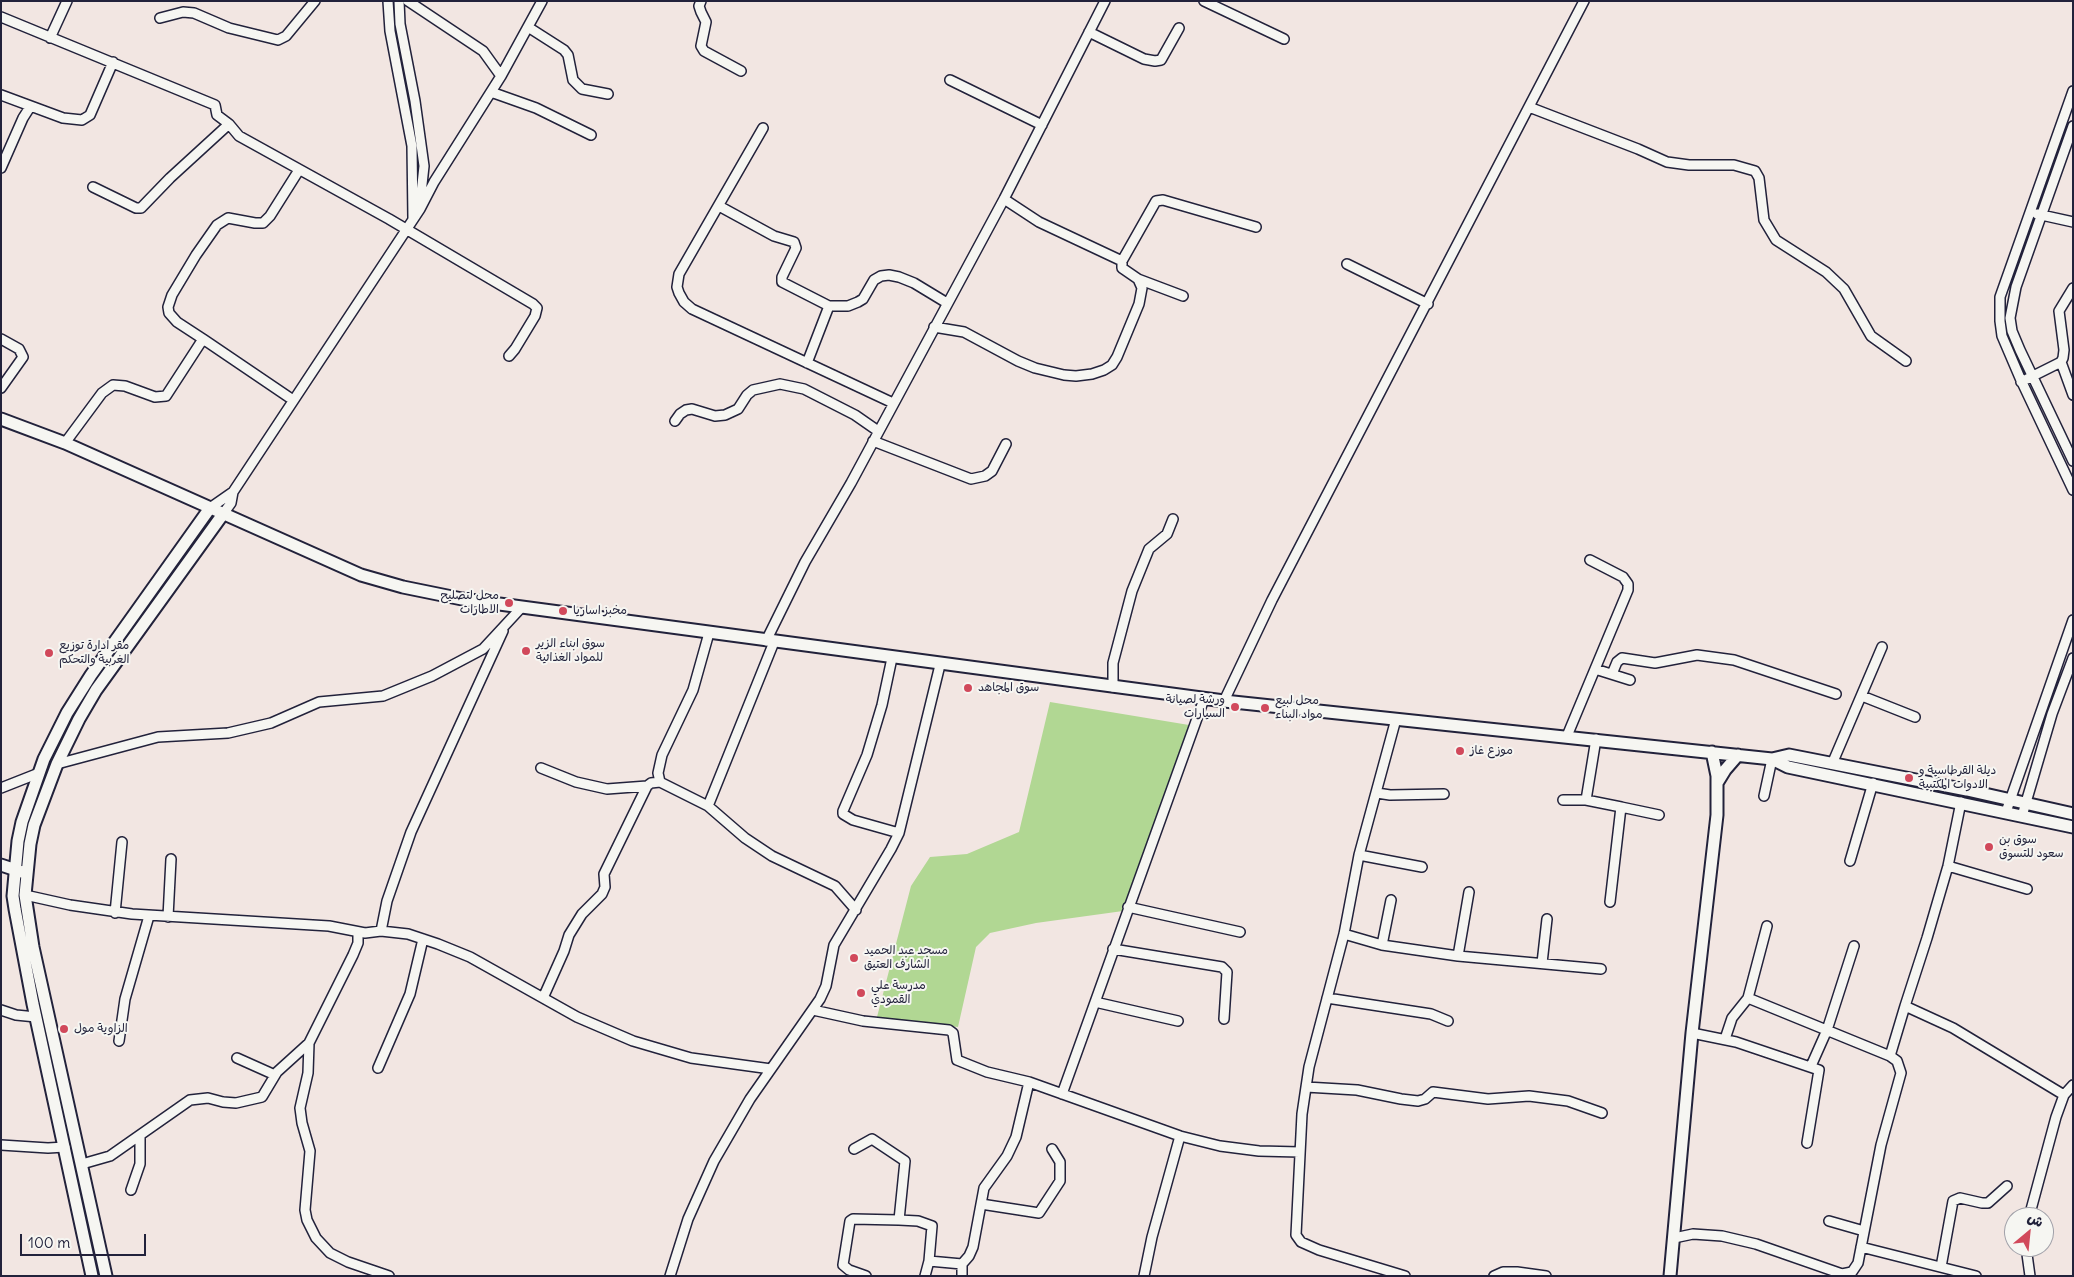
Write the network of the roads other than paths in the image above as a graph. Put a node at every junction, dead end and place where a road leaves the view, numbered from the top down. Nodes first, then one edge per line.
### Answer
1 (67, 1) edge
2 (316, 1) edge
3 (388, 1) edge
4 (399, 1) edge
5 (408, 1) edge
6 (542, 1) edge
7 (701, 1) edge
8 (1105, 1) edge
9 (1204, 1) edge
10 (1584, 1) edge
11 (1, 17) edge
12 (160, 18) dead end
13 (528, 27) junction
14 (1179, 28) dead end
15 (1089, 32) junction
16 (50, 38) junction
17 (1284, 39) dead end
18 (113, 62) junction
19 (741, 71) dead end
20 (501, 76) junction
21 (950, 80) dead end
22 (2073, 91) edge
23 (491, 92) junction
24 (608, 94) dead end
25 (1, 95) edge
26 (30, 107) junction
27 (1529, 107) junction
28 (229, 124) junction
29 (1042, 125) junction
30 (2073, 126) edge
31 (763, 128) dead end
32 (591, 135) dead end
33 (1, 168) edge
34 (298, 170) junction
35 (93, 187) dead end
36 (1004, 199) junction
37 (718, 206) junction
38 (420, 209) junction
39 (2030, 211) junction
40 (2041, 216) junction
41 (412, 220) junction
42 (2073, 222) edge
43 (1256, 227) dead end
44 (406, 230) junction
45 (1122, 261) junction
46 (1347, 264) dead end
47 (1138, 279) junction
48 (2073, 288) edge
49 (1183, 296) dead end
50 (947, 303) junction
51 (1428, 304) junction
52 (829, 306) junction
53 (934, 327) junction
54 (1, 339) edge
55 (203, 339) junction
56 (509, 356) dead end
57 (1906, 361) dead end
58 (2062, 362) junction
59 (807, 363) junction
60 (2033, 376) junction
61 (2021, 382) junction
62 (1, 388) edge
63 (2073, 395) edge
64 (293, 400) junction
65 (894, 403) junction
66 (1, 419) edge
67 (675, 421) dead end
68 (878, 431) junction
69 (873, 441) junction
70 (65, 443) junction
71 (1006, 444) dead end
72 (2073, 461) edge
73 (2069, 473) edge
74 (2073, 490) edge
75 (234, 492) junction
76 (210, 508) junction
77 (223, 514) junction
78 (1173, 519) dead end
79 (1590, 560) dead end
80 (521, 608) junction
81 (2073, 620) edge
82 (506, 624) junction
83 (709, 633) junction
84 (770, 641) junction
85 (1882, 647) dead end
86 (2062, 650) junction
87 (2073, 656) edge
88 (892, 658) junction
89 (940, 665) junction
90 (1595, 669) junction
91 (1612, 674) junction
92 (1630, 680) dead end
93 (1113, 687) junction
94 (1836, 694) dead end
95 (1862, 696) junction
96 (1204, 699) junction
97 (1224, 701) junction
98 (1915, 717) dead end
99 (1396, 719) junction
100 (1567, 736) junction
101 (1596, 739) junction
102 (1712, 752) junction
103 (1738, 755) junction
104 (1772, 759) junction
105 (57, 764) junction
106 (1832, 764) junction
107 (541, 768) dead end
108 (39, 773) junction
109 (660, 782) junction
110 (1717, 783) junction
111 (1873, 784) junction
112 (647, 786) junction
113 (1, 788) edge
114 (1377, 793) junction
115 (1444, 794) dead end
116 (1764, 796) dead end
117 (2011, 799) junction
118 (1563, 800) dead end
119 (1586, 800) junction
120 (1961, 802) junction
121 (2026, 802) junction
122 (708, 806) junction
123 (1621, 807) junction
124 (2006, 812) junction
125 (2073, 814) edge
126 (1659, 815) dead end
127 (2022, 816) junction
128 (2073, 827) edge
129 (899, 833) junction
130 (122, 842) dead end
131 (1359, 854) junction
132 (171, 859) dead end
133 (1850, 861) dead end
134 (1, 865) edge
135 (1422, 866) dead end
136 (1948, 866) junction
137 (20, 872) junction
138 (2027, 889) dead end
139 (1469, 892) dead end
140 (25, 895) junction
141 (1391, 900) dead end
142 (1610, 902) dead end
143 (1128, 906) junction
144 (27, 908) junction
145 (15, 909) junction
146 (856, 910) junction
147 (115, 912) junction
148 (149, 916) junction
149 (168, 917) junction
150 (1547, 919) dead end
151 (1766, 926) dead end
152 (381, 931) junction
153 (358, 932) junction
154 (1240, 932) dead end
155 (1344, 934) junction
156 (422, 939) junction
157 (1382, 945) junction
158 (1854, 946) dead end
159 (1113, 949) junction
160 (1458, 956) junction
161 (1542, 964) junction
162 (1601, 970) dead end
163 (543, 998) junction
164 (1327, 998) junction
165 (1748, 998) junction
166 (1095, 1002) junction
167 (1905, 1006) junction
168 (1, 1010) edge
169 (813, 1010) junction
170 (36, 1018) junction
171 (1224, 1019) dead end
172 (1178, 1021) dead end
173 (1448, 1021) dead end
174 (1827, 1030) junction
175 (1692, 1033) junction
176 (1725, 1039) junction
177 (119, 1041) dead end
178 (309, 1043) junction
179 (1890, 1056) junction
180 (237, 1058) dead end
181 (1810, 1066) junction
182 (378, 1068) dead end
183 (771, 1069) junction
184 (275, 1075) junction
185 (1029, 1082) junction
186 (2073, 1085) edge
187 (1306, 1087) junction
188 (1062, 1094) junction
189 (2064, 1095) junction
190 (1602, 1112) dead end
191 (140, 1136) junction
192 (1180, 1136) junction
193 (1807, 1143) dead end
194 (1, 1145) edge
195 (66, 1147) junction
196 (854, 1149) dead end
197 (1052, 1149) dead end
198 (1300, 1152) junction
199 (82, 1164) junction
200 (2007, 1186) dead end
201 (131, 1190) dead end
202 (981, 1204) junction
203 (2032, 1207) edge
204 (898, 1220) junction
205 (1829, 1220) dead end
206 (1864, 1231) junction
207 (1674, 1238) junction
208 (1861, 1246) junction
209 (2027, 1257) edge
210 (929, 1261) junction
211 (962, 1264) junction
212 (1941, 1267) junction
213 (1842, 1275) edge
214 (92, 1276) edge
215 (106, 1276) edge
216 (389, 1276) edge
217 (670, 1276) edge
218 (866, 1276) edge
219 (925, 1276) edge
220 (962, 1276) edge
221 (1144, 1276) edge
222 (1405, 1276) edge
223 (1494, 1276) edge
224 (1546, 1276) edge
225 (1670, 1276) edge
226 (1976, 1276) edge
227 (2030, 1276) edge

1 - 16 street
2 - 12 street
3 - 41 street
4 - 38 street
5 - 20 street
6 - 13 street
7 - 19 street
8 - 15 street
9 - 17 street
10 - 27 street
11 - 16 street
13 - 20 street
13 - 24 street
14 - 15 street
15 - 29 street
16 - 18 street
18 - 26 street
18 - 28 street
20 - 23 street
21 - 29 street
22 - 39 street
23 - 32 street
23 - 38 street
25 - 26 street
26 - 33 street
27 - 51 street
27 - 57 street
28 - 34 street
28 - 35 street
29 - 36 street
30 - 40 street
31 - 37 street
34 - 44 street
34 - 55 street
36 - 45 street
36 - 50 street
37 - 52 street
37 - 59 street
38 - 41 street
39 - 40 street
39 - 61 street
40 - 42 street
40 - 60 street
41 - 44 street
43 - 45 street
44 - 56 street
44 - 64 street
45 - 47 street
46 - 51 street
47 - 49 street
47 - 53 street
48 - 58 street
50 - 52 street
50 - 53 street
51 - 97 street
52 - 59 street
53 - 65 street
54 - 62 street
55 - 64 street
55 - 70 street
58 - 60 street
58 - 63 street
59 - 65 street
60 - 61 street
60 - 72 street
61 - 73 street
64 - 75 street
65 - 68 street
66 - 70 main road
67 - 68 street
68 - 69 street
69 - 71 street
69 - 84 street
70 - 76 main road
73 - 74 street
75 - 76 street
75 - 77 street
76 - 77 main road
76 - 108 main road
77 - 80 main road
77 - 105 main road
78 - 93 street
79 - 90 street
80 - 82 street
80 - 83 main road
81 - 86 street
82 - 105 street
82 - 152 street
83 - 84 main road
83 - 109 street
84 - 88 main road
84 - 122 street
85 - 95 street
86 - 87 street
86 - 117 street
87 - 121 street
88 - 89 main road
88 - 129 street
89 - 93 main road
89 - 129 street
90 - 91 street
90 - 100 street
91 - 92 street
91 - 94 street
93 - 96 main road
95 - 98 street
95 - 106 street
96 - 97 main road
96 - 143 street
97 - 99 main road
99 - 100 main road
99 - 114 street
100 - 101 main road
101 - 102 main road
101 - 119 street
102 - 103 main road
102 - 110 main road
103 - 104 main road
103 - 110 main road
104 - 106 main road
104 - 111 main road
104 - 116 street
105 - 137 main road
106 - 117 main road
107 - 112 street
108 - 113 street
108 - 137 main road
109 - 112 street
109 - 122 street
110 - 175 main road
111 - 120 main road
111 - 133 street
112 - 163 street
114 - 115 street
114 - 131 street
117 - 121 main road
117 - 124 street
118 - 119 street
119 - 123 street
120 - 124 main road
120 - 136 street
121 - 125 main road
121 - 127 street
122 - 146 street
123 - 126 street
123 - 142 street
124 - 127 main road
127 - 128 main road
129 - 146 street
130 - 147 street
131 - 135 street
131 - 155 street
132 - 149 street
134 - 137 main road
136 - 138 street
136 - 167 street
137 - 140 main road
137 - 145 main road
139 - 160 street
140 - 144 main road
140 - 147 street
141 - 157 street
143 - 154 street
143 - 159 street
144 - 145 main road
144 - 199 main road
145 - 170 main road
146 - 169 street
147 - 148 street
148 - 149 street
148 - 177 street
149 - 153 street
150 - 161 street
151 - 165 street
152 - 153 street
152 - 156 street
153 - 178 street
155 - 157 street
155 - 164 street
156 - 163 street
156 - 182 street
157 - 160 street
158 - 174 street
159 - 166 street
159 - 171 street
160 - 161 street
161 - 162 street
163 - 183 street
164 - 173 street
164 - 187 street
165 - 174 street
165 - 176 street
166 - 172 street
166 - 188 street
167 - 179 street
167 - 189 street
168 - 170 street
169 - 183 street
169 - 185 street
170 - 195 main road
174 - 179 street
174 - 181 street
175 - 176 street
175 - 207 main road
176 - 181 street
178 - 184 street
178 - 216 street
179 - 206 street
180 - 184 street
181 - 193 street
183 - 217 street
184 - 191 street
185 - 188 street
185 - 202 street
186 - 189 street
187 - 190 street
187 - 198 street
188 - 192 street
189 - 203 street
191 - 199 street
191 - 201 street
192 - 198 street
192 - 221 street
194 - 195 street
195 - 214 main road
196 - 204 street
197 - 202 street
198 - 222 street
199 - 215 main road
200 - 212 street
202 - 211 street
204 - 210 street
204 - 218 street
205 - 206 street
206 - 208 street
207 - 213 street
207 - 225 main road
208 - 212 street
208 - 213 street
209 - 227 street
210 - 211 street
210 - 219 street
211 - 220 street
212 - 226 street
223 - 224 street

